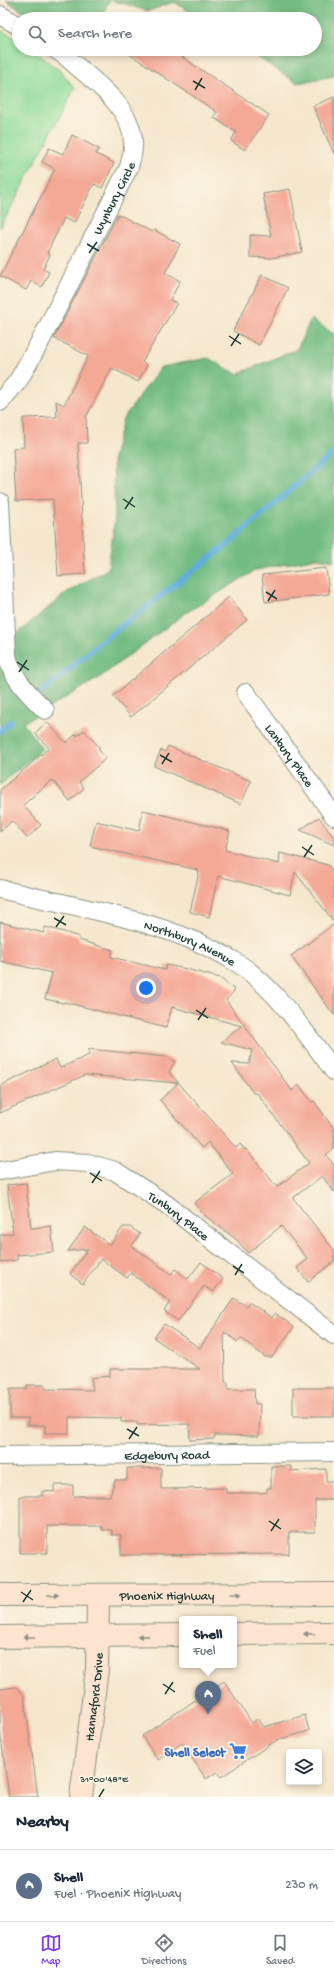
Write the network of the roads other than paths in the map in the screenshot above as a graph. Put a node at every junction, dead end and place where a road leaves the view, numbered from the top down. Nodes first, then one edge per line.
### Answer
1 (0, 15) edge
2 (12, 22) edge
3 (65, 56) edge
4 (0, 402) edge
5 (0, 502) edge
6 (246, 693) dead end
7 (45, 710) dead end
8 (334, 816) edge
9 (0, 889) edge
10 (334, 1071) edge
11 (0, 1171) edge
12 (334, 1335) edge
13 (334, 1452) edge
14 (0, 1456) edge
15 (334, 1594) edge
16 (0, 1595) edge
17 (98, 1596) junction
18 (334, 1633) edge
19 (237, 1634) edge
20 (179, 1635) edge
21 (96, 1636) junction
22 (0, 1637) edge
23 (81, 1797) edge

1 - 2 street
3 - 4 street, Wynbury Circle
5 - 7 street
6 - 8 street, Lanbury Place
9 - 10 street, Northbury Avenue
11 - 12 street, Tunbury Place
13 - 14 street, Edgebury Road
17 -> 15 main road, Phoenix Highway
16 -> 17 main road, Phoenix Highway
17 - 21 main road, Hannaford Drive
18 -> 19 main road
20 -> 21 main road
21 -> 22 main road
21 - 23 main road, Hannaford Drive

